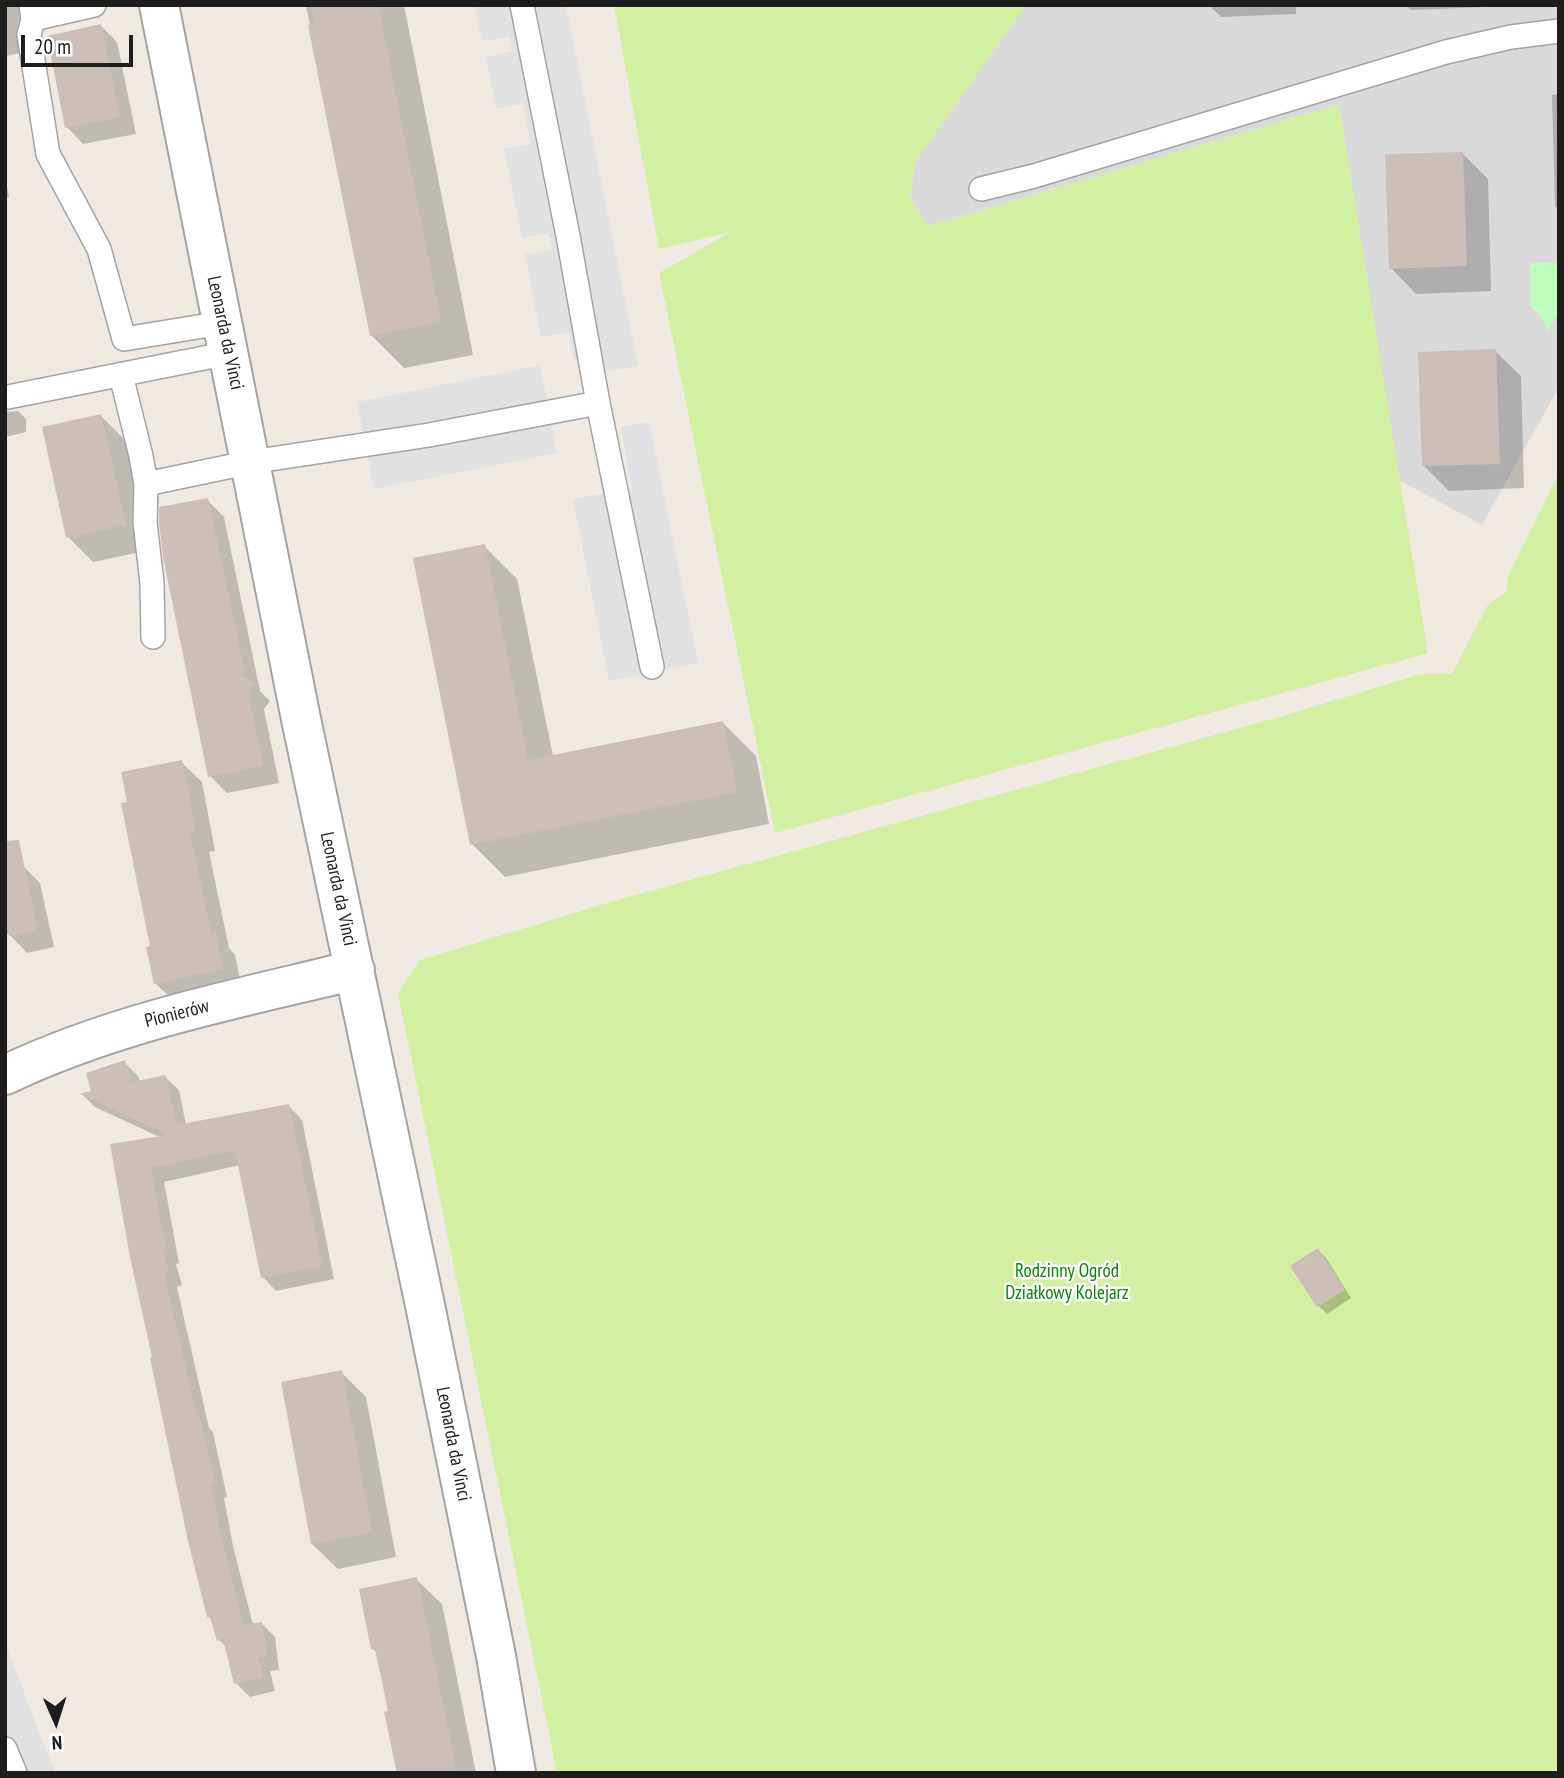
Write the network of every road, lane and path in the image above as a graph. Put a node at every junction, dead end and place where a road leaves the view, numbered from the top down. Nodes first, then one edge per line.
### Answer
1 (94, 5) edge
2 (159, 5) edge
3 (522, 5) edge
4 (32, 12) edge
5 (1559, 31) edge
6 (981, 189) dead end
7 (226, 338) junction
8 (121, 375) junction
9 (8, 397) dead end
10 (598, 403) junction
11 (251, 462) junction
12 (146, 484) junction
13 (153, 637) dead end
14 (652, 667) dead end
15 (355, 970) junction
16 (5, 1075) edge
17 (5, 1749) edge
18 (15, 1773) edge
19 (516, 1773) edge

1 - 4 lane
2 - 7 street, Leonarda da Vinci
3 - 10 lane
4 - 7 lane
5 - 6 lane
7 - 8 lane
7 - 11 street, Leonarda da Vinci
8 - 9 lane
8 - 12 lane
10 - 11 lane
10 - 14 lane
11 - 12 lane
11 - 15 street, Leonarda da Vinci
12 - 13 lane
15 - 16 street, Pionierów
15 - 19 street, Leonarda da Vinci
17 - 18 lane

